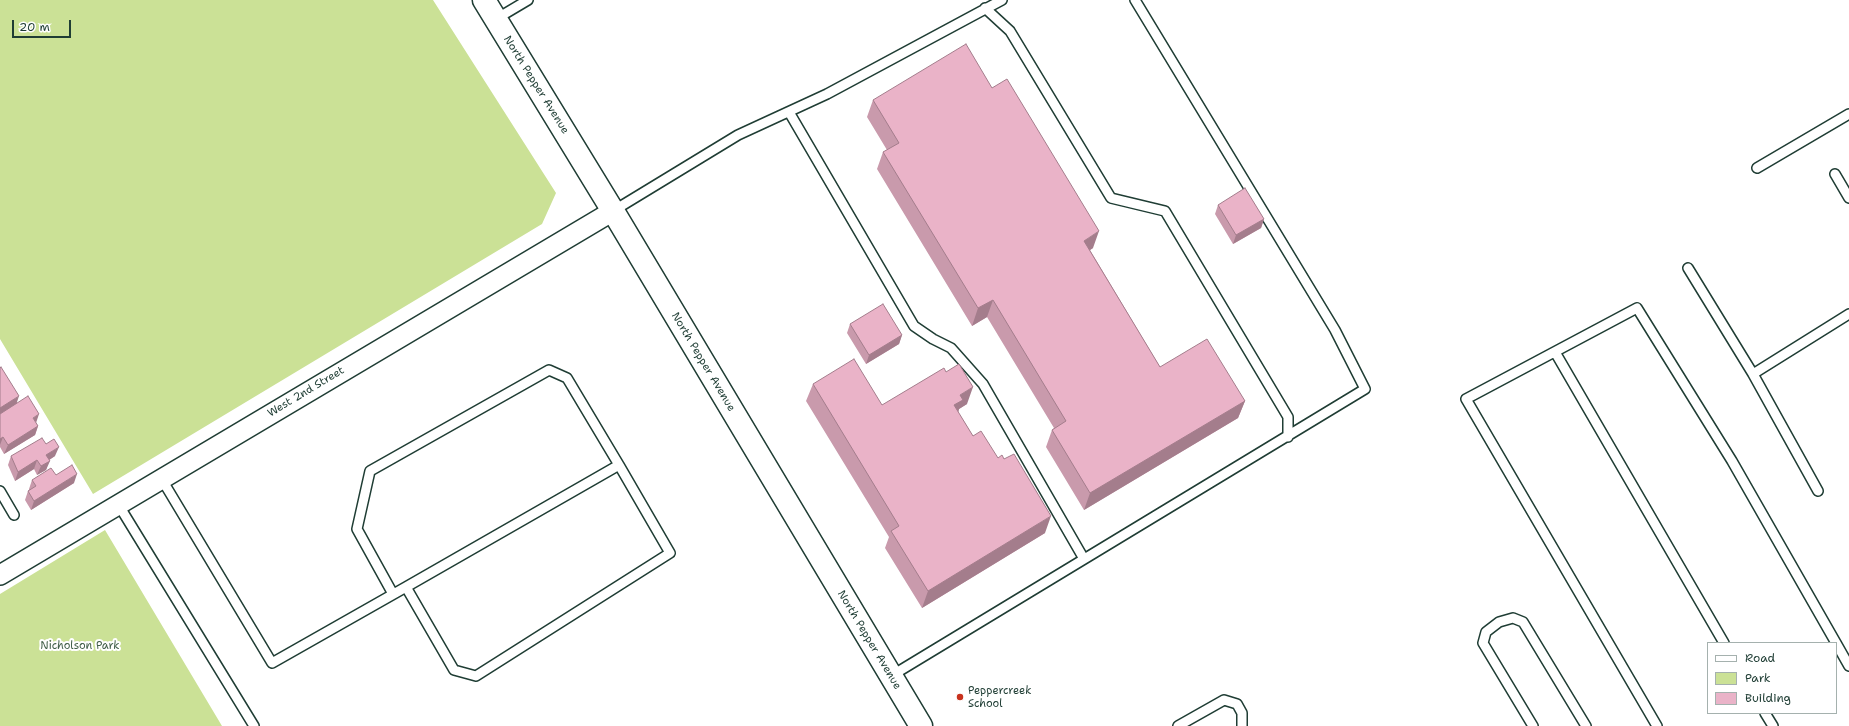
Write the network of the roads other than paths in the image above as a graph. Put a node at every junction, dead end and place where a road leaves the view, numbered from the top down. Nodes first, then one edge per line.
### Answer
1 (484, 0) edge
2 (528, 0) edge
3 (1002, 0) edge
4 (1135, 0) edge
5 (985, 8) junction
6 (496, 19) junction
7 (789, 112) junction
8 (1849, 114) edge
9 (1757, 168) dead end
10 (1835, 174) dead end
11 (1849, 198) edge
12 (613, 211) junction
13 (1688, 268) dead end
14 (1849, 314) edge
15 (1554, 352) junction
16 (1753, 374) junction
17 (1288, 437) junction
18 (619, 465) junction
19 (161, 478) junction
20 (1818, 491) dead end
21 (0, 492) edge
22 (118, 504) junction
23 (14, 515) dead end
24 (1084, 559) junction
25 (0, 575) edge
26 (406, 587) junction
27 (393, 594) junction
28 (1723, 642) edge
29 (1835, 642) edge
30 (1837, 645) edge
31 (1849, 666) edge
32 (891, 676) junction
33 (1766, 714) edge
34 (254, 726) edge
35 (921, 726) edge
36 (1178, 726) edge
37 (1242, 726) edge
38 (1532, 726) edge
39 (1586, 726) edge
40 (1657, 726) edge
41 (1773, 726) edge

1 - 6 main road, North Pepper Avenue
2 - 6 lane
3 - 5 lane
4 - 17 lane
5 - 7 lane
5 - 17 lane
6 - 12 main road, North Pepper Avenue
7 - 12 lane
7 - 24 lane
8 - 9 lane
10 - 11 lane
12 - 19 street, West 2nd Street
12 - 32 main road, North Pepper Avenue
13 - 16 lane
14 - 16 lane
15 - 28 lane
15 - 29 lane
15 - 40 lane
16 - 20 lane
17 - 24 lane
18 - 26 lane
18 - 26 lane
18 - 27 lane
19 - 22 street, West 2nd Street
19 - 27 lane
21 - 23 lane
22 - 25 street, West 2nd Street
22 - 34 lane
24 - 32 lane
26 - 27 lane
30 - 31 lane
32 - 35 main road, North Pepper Avenue
33 - 41 lane
36 - 37 lane
38 - 39 lane

